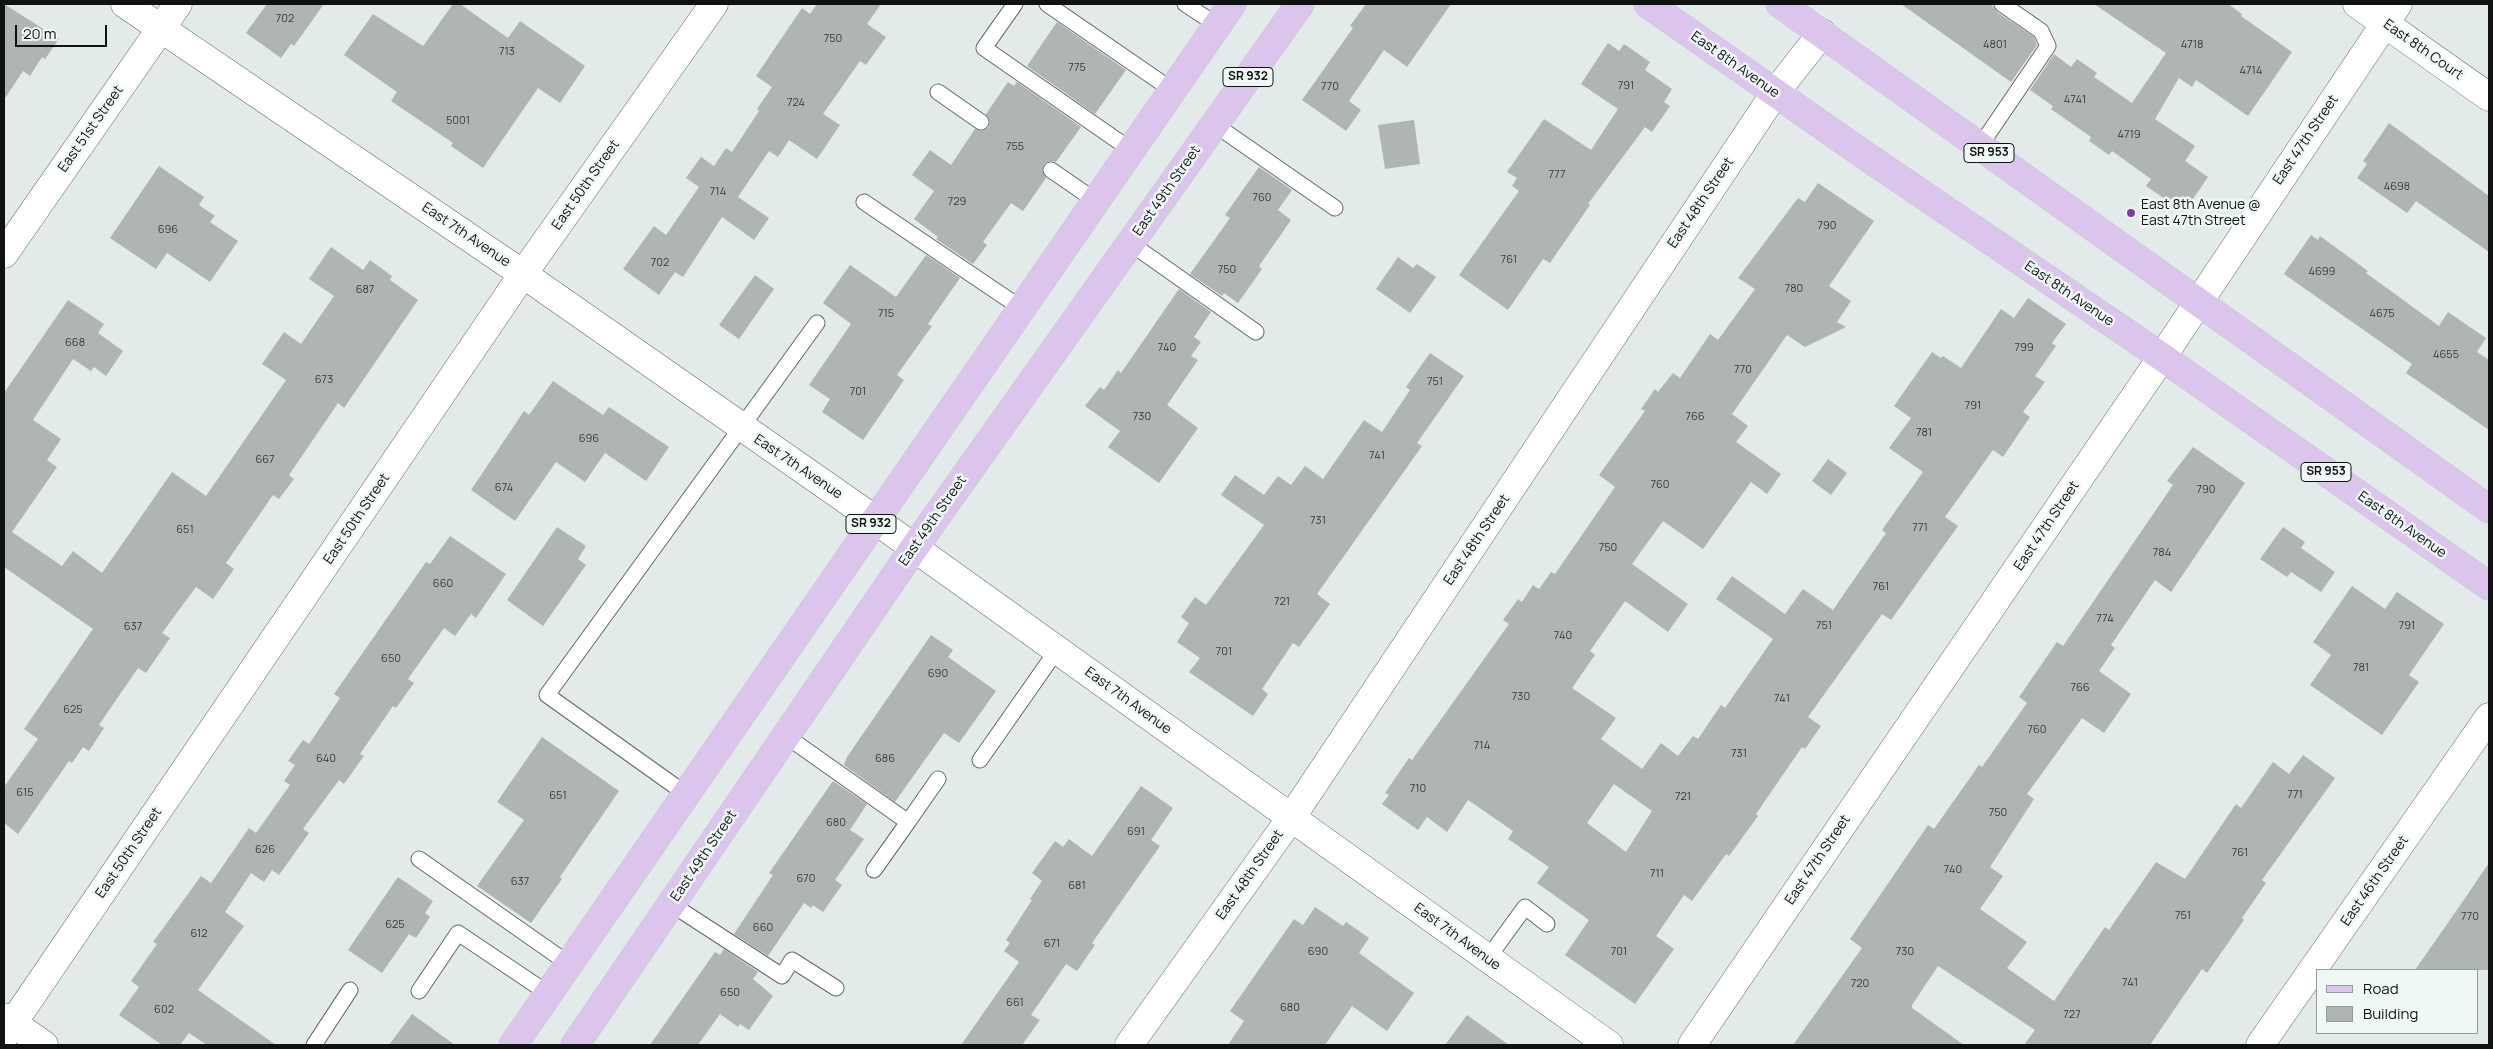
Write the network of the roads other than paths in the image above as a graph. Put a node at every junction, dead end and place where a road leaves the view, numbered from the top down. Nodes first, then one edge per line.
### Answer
1 (125, 4) edge
2 (178, 4) edge
3 (714, 4) edge
4 (1015, 4) edge
5 (1047, 4) edge
6 (1186, 4) edge
7 (1300, 4) edge
8 (1648, 4) edge
9 (1780, 4) edge
10 (2002, 4) edge
11 (2357, 4) edge
12 (2391, 13) edge
13 (1225, 15) edge
14 (160, 29) junction
15 (1822, 33) junction
16 (1172, 90) junction
17 (938, 92) dead end
18 (1775, 93) junction
19 (2489, 97) edge
20 (981, 122) dead end
21 (1214, 124) junction
22 (1980, 146) junction
23 (1131, 150) junction
24 (1051, 170) dead end
25 (1096, 201) junction
26 (864, 202) dead end
27 (1336, 208) dead end
28 (1130, 244) junction
29 (4, 254) edge
30 (523, 274) junction
31 (2198, 303) junction
32 (1021, 308) junction
33 (817, 323) dead end
34 (1256, 332) dead end
35 (2162, 357) junction
36 (742, 428) junction
37 (2489, 509) edge
38 (874, 519) junction
39 (914, 548) junction
40 (2489, 586) edge
41 (1057, 650) junction
42 (2489, 717) edge
43 (786, 736) junction
44 (980, 760) dead end
45 (938, 779) dead end
46 (686, 794) junction
47 (1291, 818) junction
48 (908, 822) junction
49 (419, 859) dead end
50 (874, 870) dead end
51 (671, 904) junction
52 (1548, 924) dead end
53 (1488, 958) junction
54 (569, 964) junction
55 (836, 988) dead end
56 (350, 990) dead end
57 (419, 991) dead end
58 (549, 994) junction
59 (7, 1026) edge
60 (44, 1045) edge
61 (314, 1045) edge
62 (513, 1045) edge
63 (575, 1045) edge
64 (1130, 1045) edge
65 (1610, 1045) edge
66 (1692, 1045) edge
67 (2260, 1045) edge

1 - 14 street, East 7th Avenue
2 - 14 street, East 51st Street
3 - 30 street, East 50th Street
4 - 23 lane
5 - 16 lane
6 - 13 lane
7 - 21 main road, East 49th Street / SR 932
8 - 18 main road, East 8th Avenue / SR 953
9 - 15 main road, SR 953
10 - 22 lane
11 - 12 street, East 8th Court
12 - 19 street, East 8th Court
12 - 31 street, East 47th Street
13 - 16 main road, SR 932
14 - 29 street, East 51st Street
14 - 30 street, East 7th Avenue
15 - 18 street, East 48th Street
15 - 22 main road, SR 953
16 - 23 main road, SR 932
17 - 20 lane
18 - 35 main road, East 8th Avenue / SR 953
18 - 47 street, East 48th Street
21 - 27 lane
21 - 28 main road, East 49th Street / SR 932
22 - 31 main road, SR 953
23 - 25 main road, SR 932
24 - 25 lane
25 - 32 main road, SR 932
26 - 32 lane
28 - 34 lane
28 - 39 main road, East 49th Street / SR 932
30 - 36 street, East 7th Avenue
30 - 59 street, East 50th Street
31 - 35 street, East 47th Street
31 - 37 main road, SR 953
32 - 38 main road, SR 932
33 - 36 lane
35 - 40 main road, East 8th Avenue / SR 953
35 - 66 street, East 47th Street
36 - 38 street, East 7th Avenue
36 - 46 lane
38 - 39 street, East 7th Avenue
38 - 46 main road, SR 932
39 - 41 street, East 7th Avenue
39 - 43 main road, East 49th Street / SR 932
41 - 44 lane
41 - 47 street, East 7th Avenue
42 - 67 street, East 46th Street
43 - 48 lane
43 - 51 main road, East 49th Street / SR 932
45 - 48 lane
46 - 54 main road, SR 932
47 - 53 street, East 7th Avenue
47 - 64 street, East 48th Street
48 - 50 lane
49 - 54 lane
51 - 55 lane
51 - 63 main road, East 49th Street / SR 932
52 - 53 lane
53 - 65 street, East 7th Avenue
54 - 58 main road, SR 932
56 - 61 lane
57 - 58 lane
58 - 62 main road, SR 932
59 - 60 street

